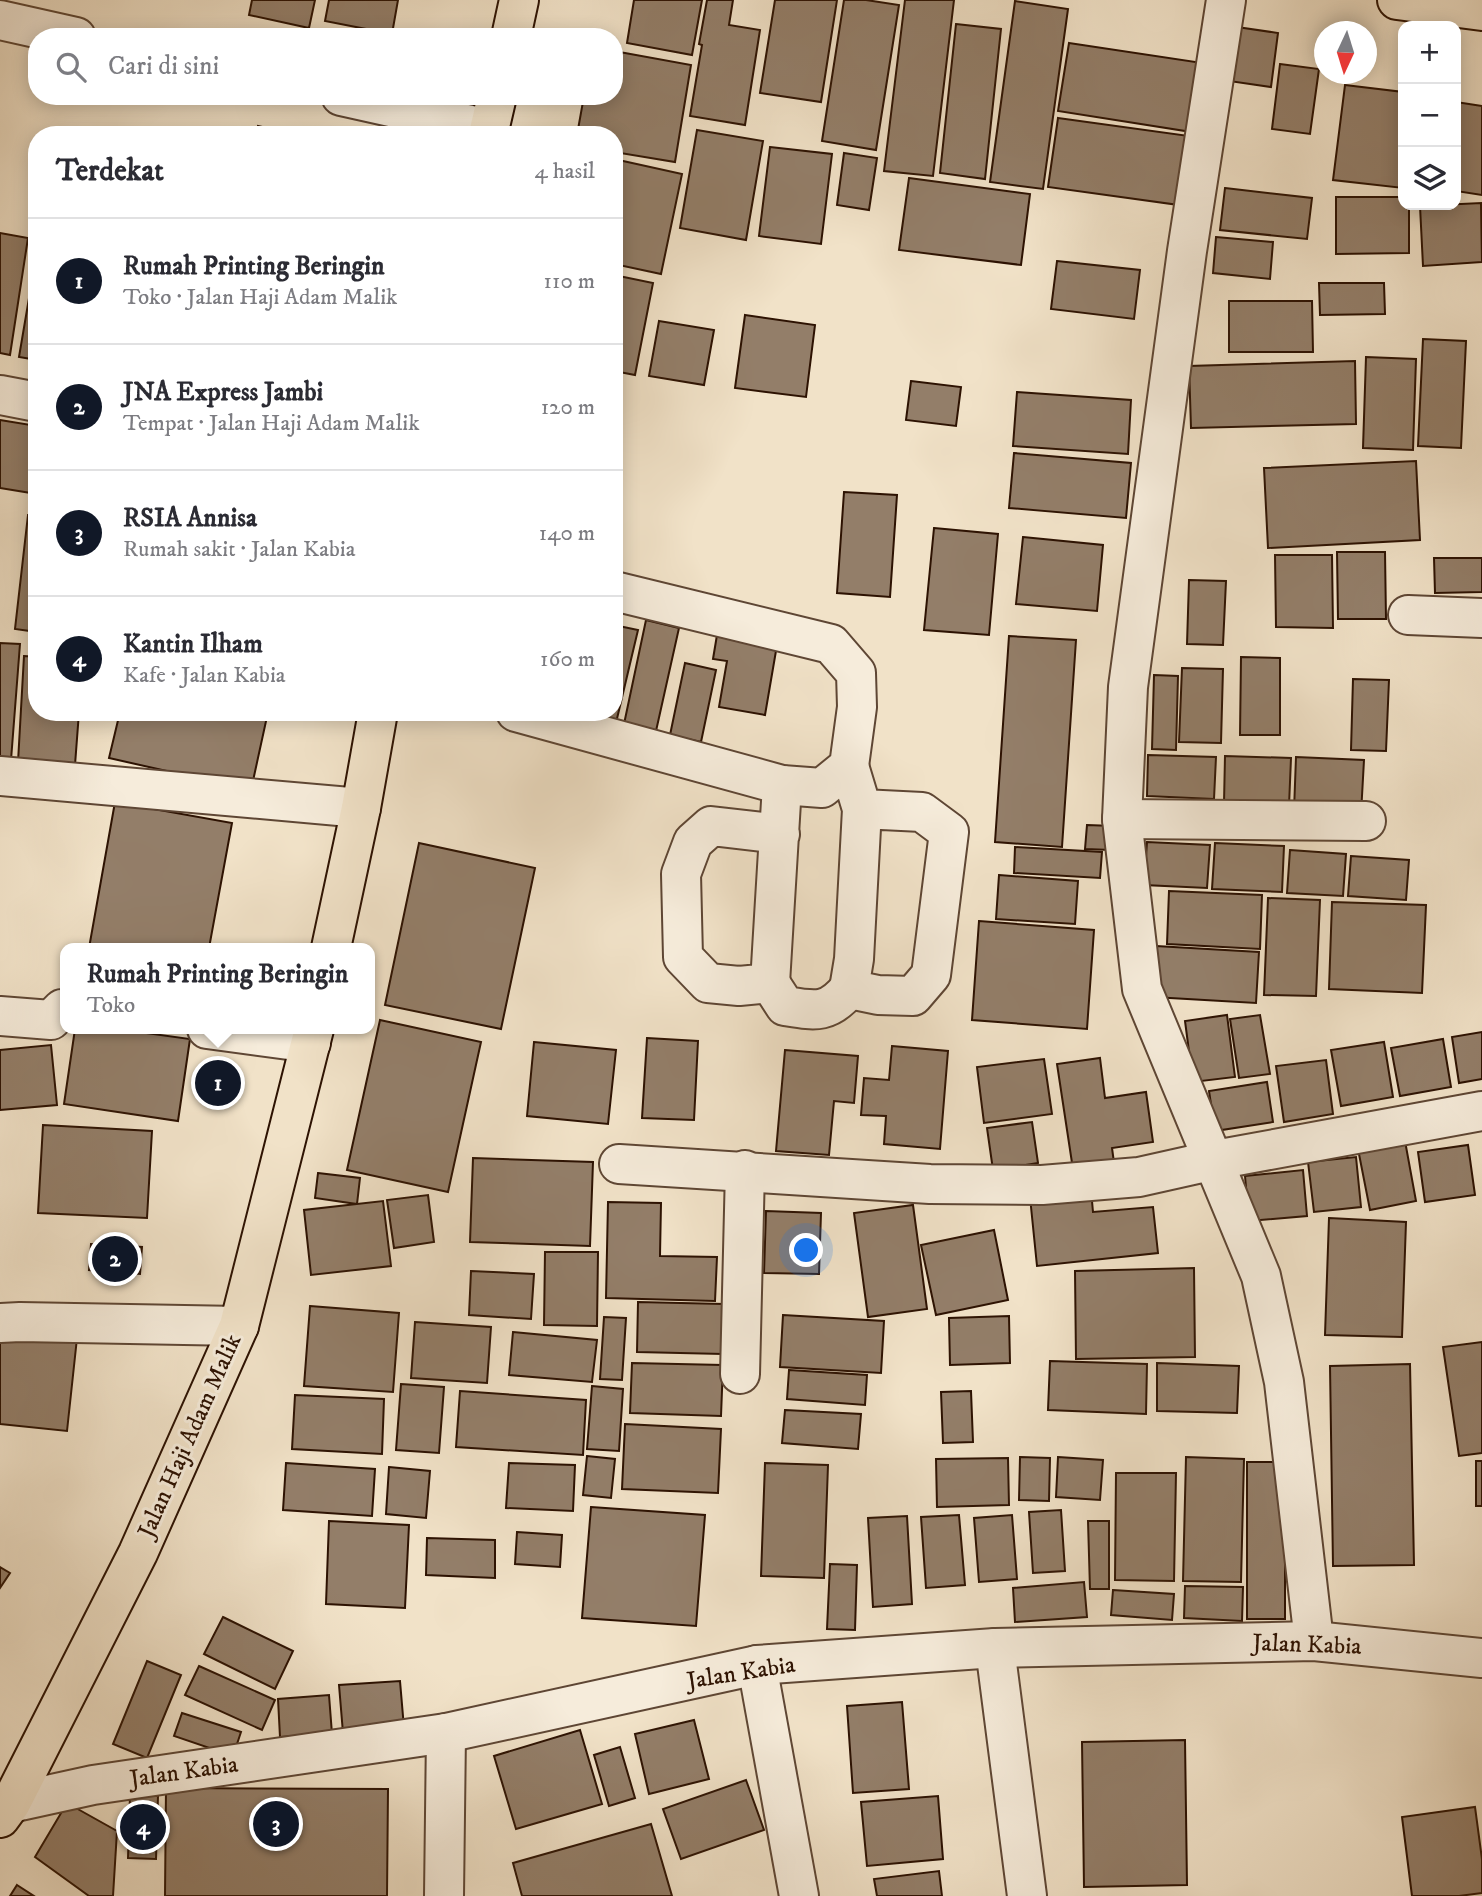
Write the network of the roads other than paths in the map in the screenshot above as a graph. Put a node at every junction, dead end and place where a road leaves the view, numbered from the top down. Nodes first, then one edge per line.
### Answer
1 (519, 0) edge
2 (1226, 0) edge
3 (1416, 1) edge
4 (1482, 11) edge
5 (0, 20) edge
6 (36, 28) edge
7 (513, 28) edge
8 (398, 105) edge
9 (492, 120) edge
10 (0, 395) edge
11 (28, 400) edge
12 (623, 593) edge
13 (1408, 615) dead end
14 (1482, 618) edge
15 (376, 721) edge
16 (549, 721) edge
17 (849, 766) junction
18 (0, 776) edge
19 (782, 785) junction
20 (361, 808) junction
21 (862, 808) junction
22 (1122, 819) junction
23 (1366, 821) dead end
24 (780, 834) junction
25 (332, 943) edge
26 (770, 983) junction
27 (849, 989) junction
28 (60, 1011) edge
29 (0, 1016) edge
30 (282, 1034) edge
31 (313, 1036) edge
32 (1482, 1111) edge
33 (1214, 1160) junction
34 (619, 1164) dead end
35 (745, 1170) junction
36 (0, 1323) edge
37 (239, 1326) junction
38 (740, 1374) dead end
39 (1314, 1641) junction
40 (995, 1648) junction
41 (1482, 1658) edge
42 (757, 1665) junction
43 (446, 1733) junction
44 (5, 1810) edge
45 (444, 1896) edge
46 (799, 1896) edge
47 (1027, 1896) edge

1 - 7 main road
2 - 22 street
3 - 4 main road
5 - 6 street
8 - 9 street
10 - 11 street
12 - 17 street
13 - 14 street
15 - 20 main road
16 - 19 street
17 - 19 street
17 - 21 street
18 - 20 street
19 - 24 street
20 - 25 main road
21 - 27 street
21 - 27 street
22 - 23 street
22 - 33 street
24 - 26 street
24 - 26 street
26 - 27 street
28 - 29 street
30 - 31 street
31 - 37 main road, Jalan Haji Adam Malik
32 - 33 street
33 - 35 street
33 - 39 street
34 - 35 street
35 - 38 street
36 - 37 street
37 - 44 main road, Jalan Haji Adam Malik
39 - 40 street, Jalan Kabia
39 - 41 street, Jalan Kabia
40 - 42 street, Jalan Kabia
40 - 47 street
42 - 43 street, Jalan Kabia
42 - 46 street
43 - 44 street, Jalan Kabia
43 - 45 street

